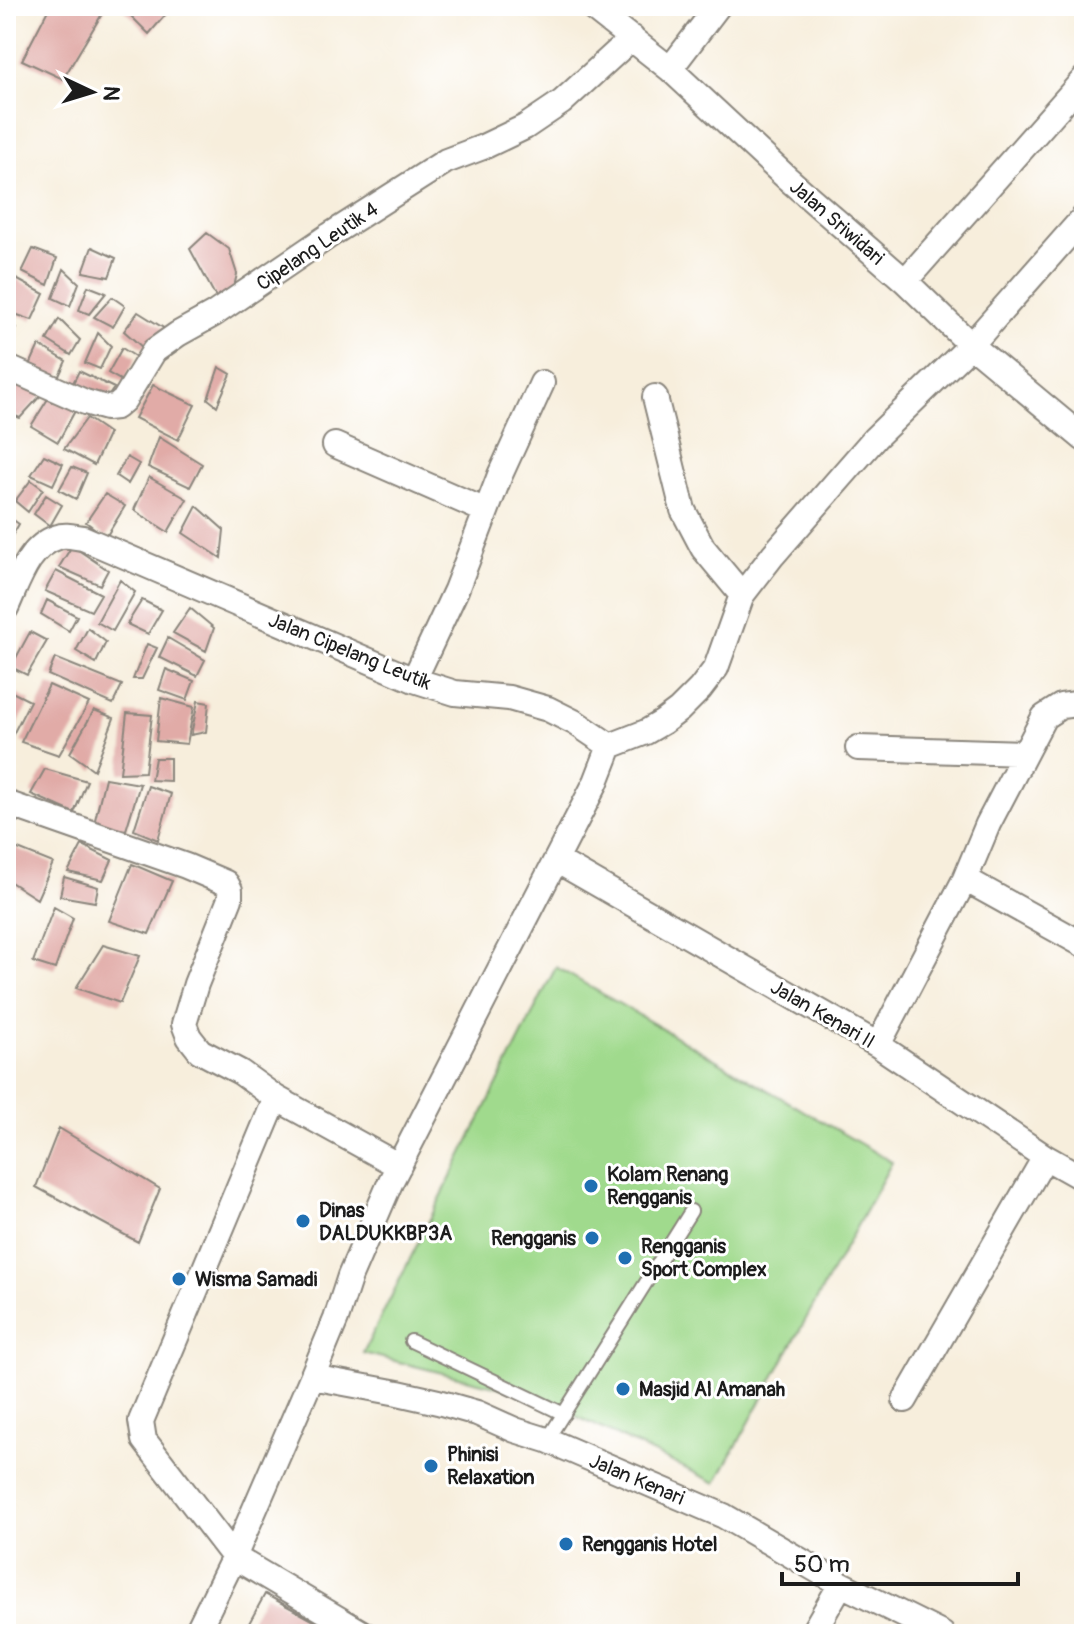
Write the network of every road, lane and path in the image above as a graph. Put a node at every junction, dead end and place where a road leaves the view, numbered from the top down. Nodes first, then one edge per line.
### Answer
1 (590, 6) edge
2 (718, 6) edge
3 (632, 38) junction
4 (670, 69) junction
5 (1084, 79) edge
6 (1084, 217) edge
7 (905, 281) junction
8 (971, 345) junction
9 (6, 367) edge
10 (542, 383) dead end
11 (655, 397) dead end
12 (1084, 439) edge
13 (335, 445) dead end
14 (486, 511) junction
15 (742, 595) junction
16 (6, 608) edge
17 (414, 680) junction
18 (1084, 703) edge
19 (610, 746) junction
20 (858, 748) dead end
21 (1025, 753) junction
22 (6, 803) edge
23 (556, 860) junction
24 (965, 879) junction
25 (1084, 945) edge
26 (878, 1045) junction
27 (276, 1098) junction
28 (1045, 1157) junction
29 (399, 1166) junction
30 (1084, 1179) edge
31 (691, 1211) dead end
32 (411, 1341) dead end
33 (312, 1377) junction
34 (905, 1400) dead end
35 (564, 1414) junction
36 (547, 1440) junction
37 (234, 1557) junction
38 (841, 1584) junction
39 (196, 1634) edge
40 (364, 1634) edge
41 (812, 1634) edge
42 (942, 1634) edge

1 - 3 street, Jalan Sriwidari
2 - 4 street
3 - 4 street, Jalan Sriwidari
3 - 9 street, Cipelang Leutik 4
4 - 7 street, Jalan Sriwidari
5 - 7 street
6 - 8 street
7 - 8 street, Jalan Sriwidari
8 - 12 street, Jalan Sriwidari
8 - 15 street
10 - 14 street
11 - 15 street
13 - 14 street
14 - 17 street
15 - 19 street
16 - 17 street, Jalan Cipelang Leutik
17 - 19 street, Jalan Cipelang Leutik
18 - 21 street
19 - 23 street
20 - 21 street
21 - 24 street
22 - 27 street
23 - 26 street, Jalan Kenari II
23 - 29 street
24 - 25 street
24 - 26 street
26 - 28 street, Jalan Kenari II
27 - 29 street
27 - 37 street
28 - 30 street, Jalan Kenari II
28 - 34 street
29 - 33 street
31 - 35 lane
32 - 35 lane
33 - 36 street, Jalan Kenari
33 - 37 street
35 - 36 lane
36 - 38 street, Jalan Kenari
37 - 39 street
37 - 40 street
38 - 41 street
38 - 42 street, Jalan Kenari

